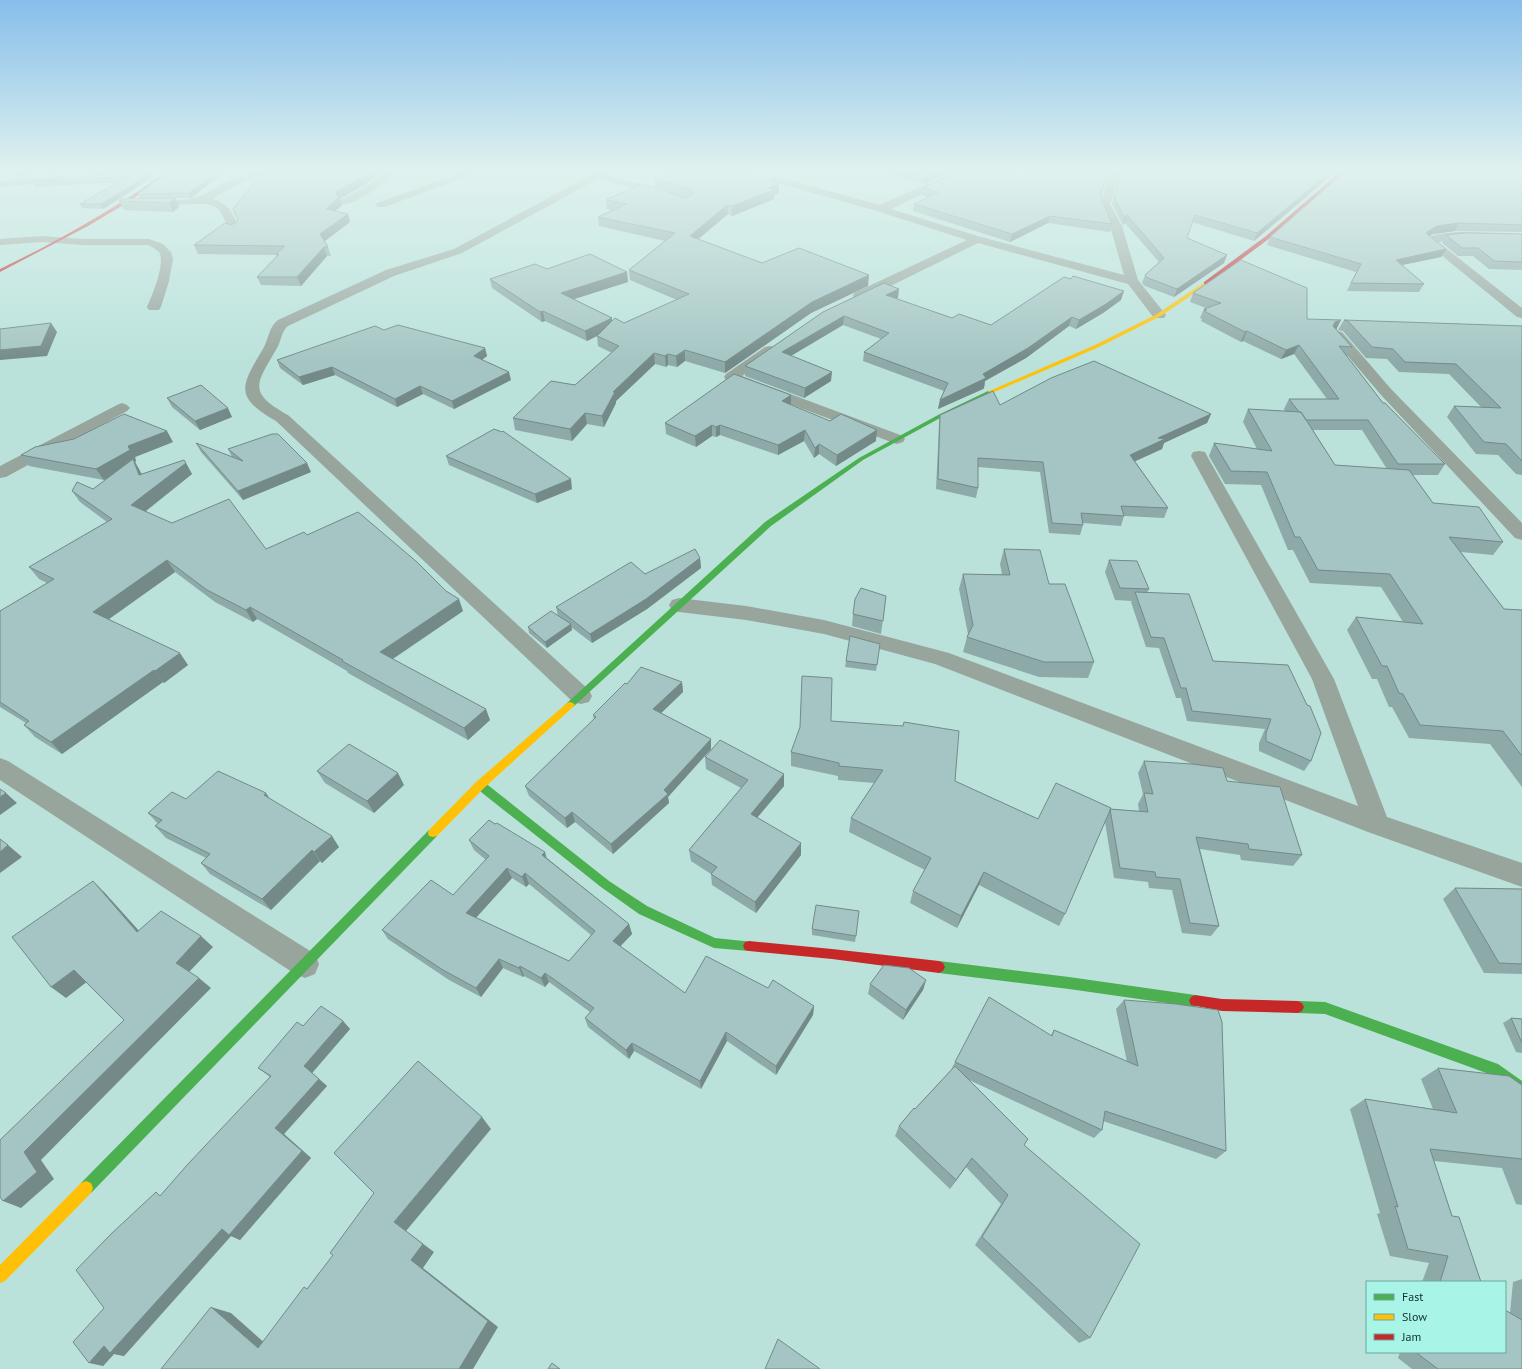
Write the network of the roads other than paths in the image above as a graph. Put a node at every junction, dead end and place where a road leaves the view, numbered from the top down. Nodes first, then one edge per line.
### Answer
1 (72, 236) edge
2 (486, 236) edge
3 (967, 236) edge
4 (1119, 236) edge
5 (1270, 236) edge
6 (1522, 237) edge
7 (977, 239) junction
8 (65, 240) junction
9 (0, 242) edge
10 (0, 272) edge
11 (1132, 281) junction
12 (845, 304) edge
13 (154, 307) dead end
14 (1522, 314) edge
15 (1159, 315) junction
16 (1337, 335) edge
17 (780, 343) edge
18 (122, 408) dead end
19 (897, 439) junction
20 (1198, 456) dead end
21 (0, 473) edge
22 (1522, 534) edge
23 (679, 605) junction
24 (581, 696) junction
25 (0, 768) edge
26 (480, 785) junction
27 (1377, 824) junction
28 (1522, 875) edge
29 (305, 964) junction
30 (1522, 1089) edge
31 (0, 1276) edge

1 - 8 street
2 - 24 street
3 - 7 street
4 - 11 street
5 - 15 street
6 - 14 street
7 - 11 street
7 - 12 street
8 - 9 street
8 - 10 street
8 - 13 street
11 - 15 street
15 - 19 street
16 - 22 street
17 - 19 street
18 - 21 street
19 - 23 street
20 - 27 street
23 - 24 street
23 - 27 street
24 - 26 street
25 - 29 street
26 - 29 street
26 - 30 street
27 - 28 street
29 - 31 street

